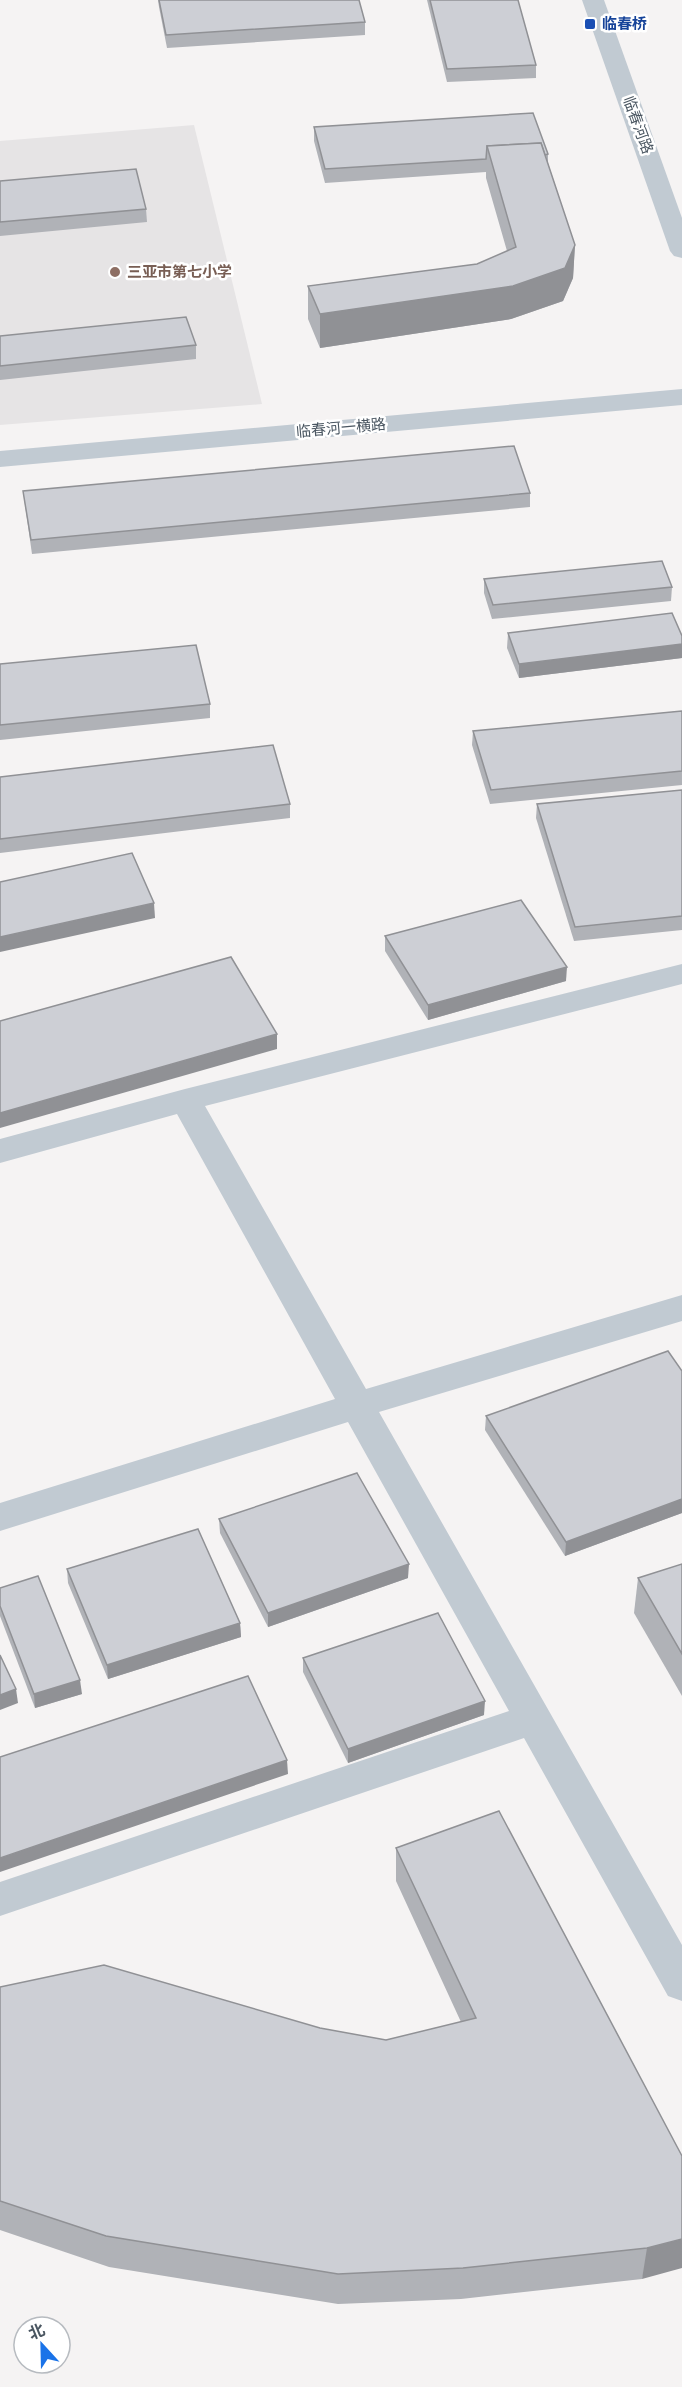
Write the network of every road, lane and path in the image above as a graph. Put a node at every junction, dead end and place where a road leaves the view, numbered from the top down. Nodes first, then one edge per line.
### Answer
1 (593, 0) edge
2 (682, 250) edge
3 (682, 397) edge
4 (0, 459) edge
5 (682, 975) edge
6 (185, 1100) junction
7 (0, 1151) edge
8 (682, 1308) edge
9 (358, 1405) junction
10 (0, 1518) edge
11 (534, 1719) junction
12 (0, 1899) edge
13 (682, 1983) edge

1 - 2 street, 临春河路
3 - 4 street, 临春河一横路
5 - 6 street
6 - 7 street
6 - 9 street
8 - 9 street
9 - 10 street
9 - 11 street
11 - 12 street
11 - 13 street

